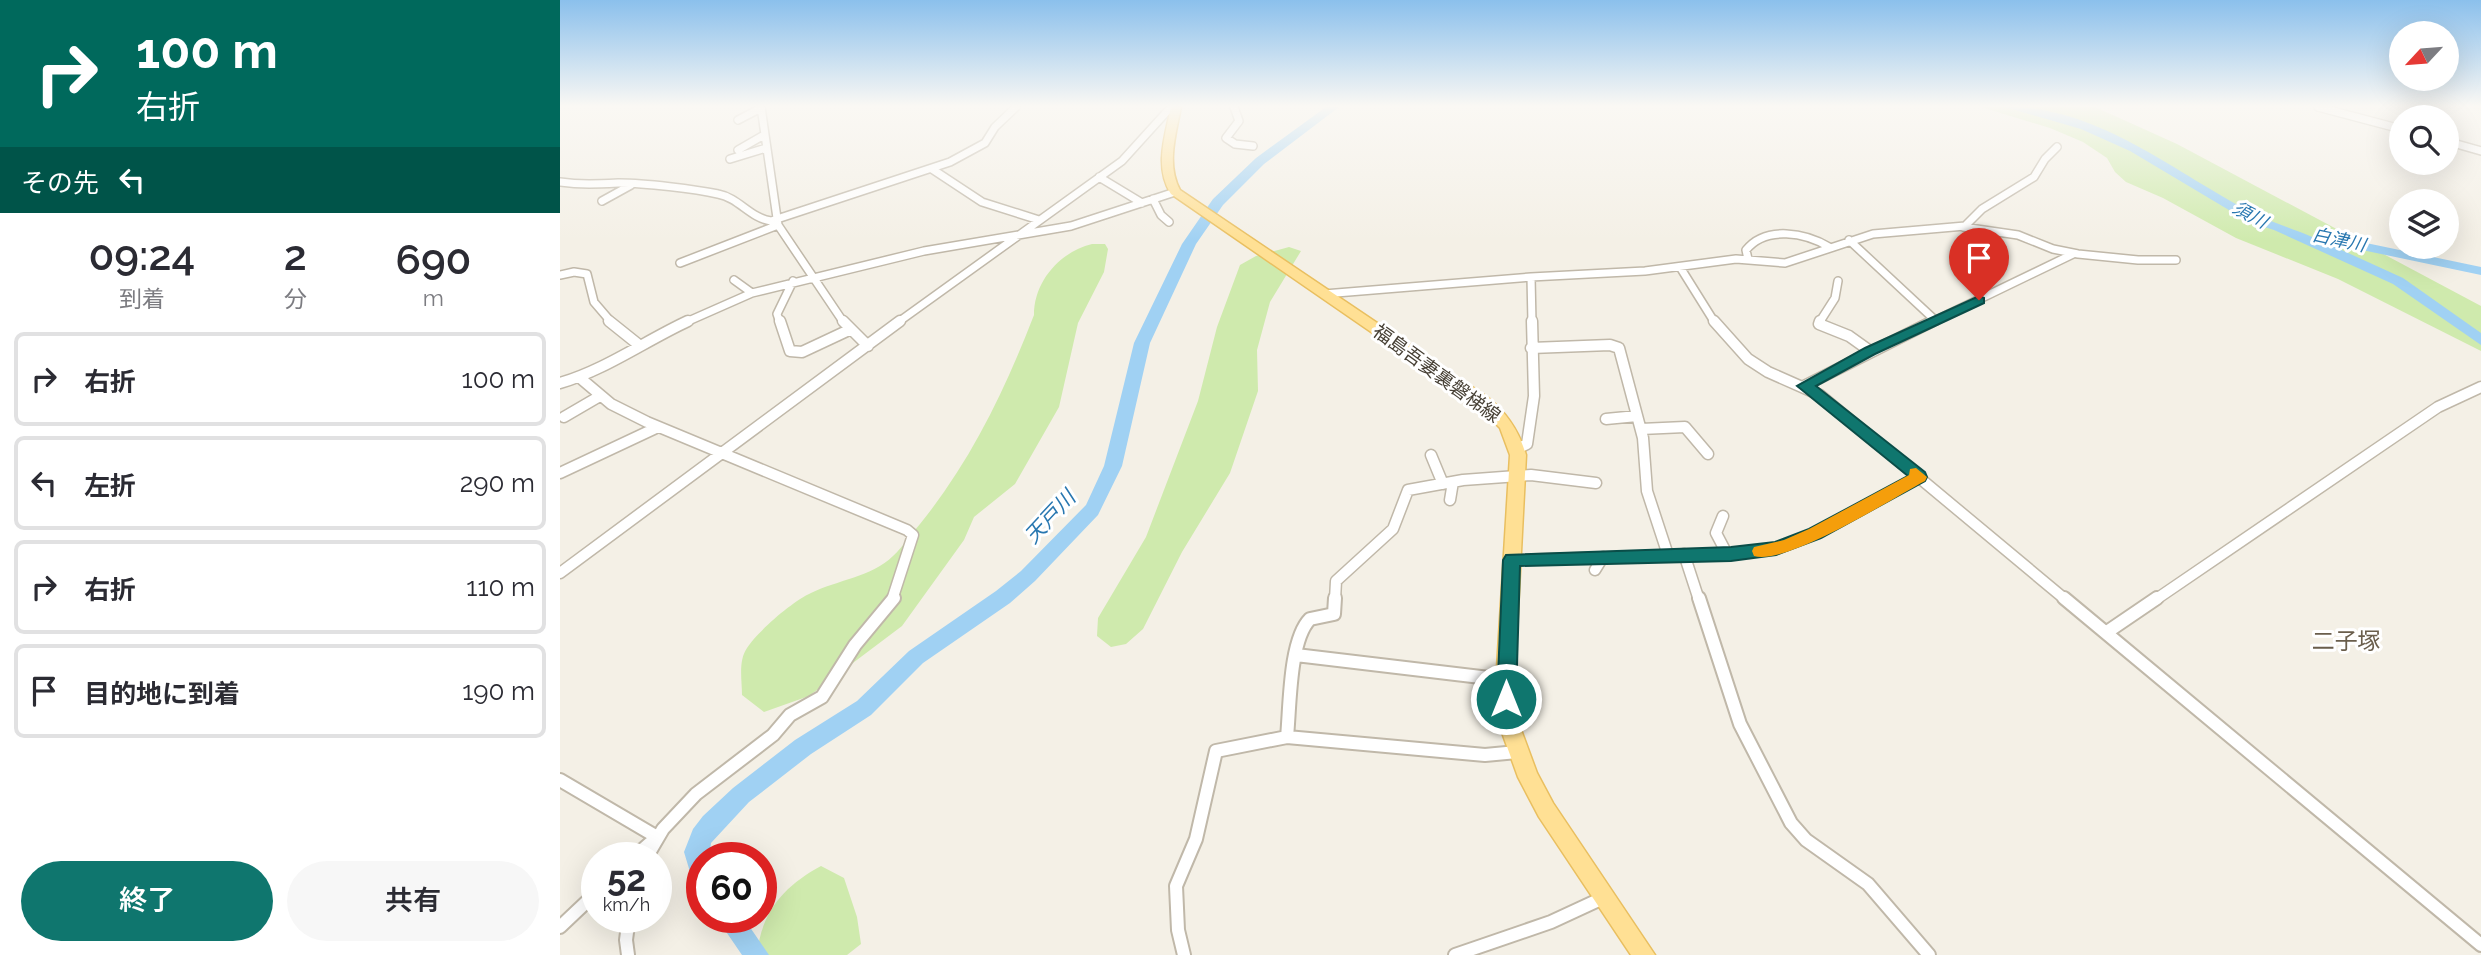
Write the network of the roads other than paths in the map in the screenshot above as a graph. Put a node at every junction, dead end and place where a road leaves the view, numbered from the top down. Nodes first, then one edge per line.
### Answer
1 (754, 152) edge
2 (767, 152) edge
3 (968, 152) edge
4 (1132, 152) edge
5 (1168, 152) edge
6 (2052, 152) edge
7 (730, 159) dead end
8 (932, 169) junction
9 (1100, 177) junction
10 (560, 182) edge
11 (631, 184) junction
12 (1175, 192) junction
13 (1153, 199) junction
14 (602, 201) dead end
15 (1142, 203) junction
16 (1039, 220) junction
17 (777, 222) junction
18 (1169, 222) dead end
19 (1963, 227) junction
20 (1018, 233) junction
21 (1849, 240) junction
22 (1829, 247) junction
23 (2073, 254) junction
24 (1748, 259) junction
25 (2176, 260) dead end
26 (680, 263) dead end
27 (1680, 267) junction
28 (560, 275) edge
29 (811, 276) junction
30 (1531, 277) junction
31 (734, 280) dead end
32 (793, 281) junction
33 (1838, 281) dead end
34 (752, 293) junction
35 (1324, 293) junction
36 (1936, 321) junction
37 (849, 330) junction
38 (639, 345) junction
39 (868, 346) junction
40 (1531, 348) junction
41 (1870, 351) junction
42 (579, 377) junction
43 (560, 383) edge
44 (1804, 386) junction
45 (2481, 387) edge
46 (600, 396) junction
47 (1637, 416) junction
48 (564, 417) dead end
49 (1606, 419) dead end
50 (658, 427) junction
51 (1641, 429) junction
52 (1517, 449) junction
53 (725, 452) junction
54 (1708, 454) dead end
55 (1431, 455) dead end
56 (560, 473) edge
57 (1518, 476) junction
58 (1919, 477) junction
59 (1448, 483) junction
60 (1596, 483) dead end
61 (1450, 500) dead end
62 (1723, 516) dead end
63 (1684, 554) junction
64 (1727, 554) junction
65 (1668, 555) junction
66 (1603, 557) junction
67 (1512, 560) junction
68 (1595, 570) dead end
69 (560, 573) edge
70 (2107, 632) junction
71 (1296, 655) junction
72 (1506, 680) junction
73 (1287, 737) junction
74 (1517, 752) junction
75 (560, 780) edge
76 (657, 837) junction
77 (651, 842) edge
78 (654, 842) edge
79 (1605, 897) junction
80 (581, 907) edge
81 (560, 927) edge
82 (627, 933) edge
83 (2481, 945) edge
84 (628, 955) edge
85 (1184, 955) edge
86 (1455, 955) edge
87 (1644, 955) edge
88 (1929, 955) edge

1 - 7 street
2 - 17 street
3 - 8 street
4 - 9 street
5 - 12 main road
6 - 19 street
8 - 16 street
8 - 17 street
9 - 15 street
9 - 16 street
10 - 11 street
11 - 14 street
11 - 17 street
12 - 13 street
12 - 35 main road, 福島吾妻裏磐梯線
13 - 15 street
13 - 18 street
15 - 20 street
16 - 20 street
17 - 26 street
17 - 29 street
19 - 21 street
19 - 23 street
20 - 29 street
20 - 39 street
21 - 22 street
21 - 36 street
22 - 24 street
22 - 24 street
23 - 25 street
23 - 36 street
24 - 27 street
27 - 30 street
27 - 44 street
28 - 38 street
29 - 32 street
29 - 37 street
30 - 35 street
30 - 40 street
31 - 34 street
32 - 34 street
32 - 37 street
33 - 41 street
34 - 38 street
35 - 52 main road, 福島吾妻裏磐梯線
36 - 41 street
37 - 39 street
38 - 42 street
39 - 53 street
40 - 47 street
40 - 52 street
41 - 44 street
42 - 43 street
42 - 46 street
44 - 58 street
45 - 70 street
46 - 48 street
46 - 50 street
47 - 49 street
47 - 51 street
50 - 53 street
50 - 56 street
51 - 54 street
51 - 65 street
52 - 57 main road, 福島吾妻裏磐梯線
53 - 69 street
53 - 76 street
55 - 59 street
57 - 59 street
57 - 60 street
57 - 67 main road, 福島吾妻裏磐梯線
58 - 64 street
58 - 70 street
59 - 61 street
59 - 71 street
62 - 64 street
63 - 64 street
63 - 65 street
63 - 88 street
65 - 66 street
66 - 67 street
66 - 68 street
67 - 72 main road, 福島吾妻裏磐梯線
70 - 83 street
71 - 72 street
71 - 73 street
72 - 74 main road, 福島吾妻裏磐梯線
73 - 74 street
73 - 85 street
74 - 79 main road, 福島吾妻裏磐梯線
75 - 76 street
76 - 77 street
76 - 78 street
79 - 86 street
79 - 87 main road, 福島吾妻裏磐梯線
80 - 81 street
82 - 84 street

